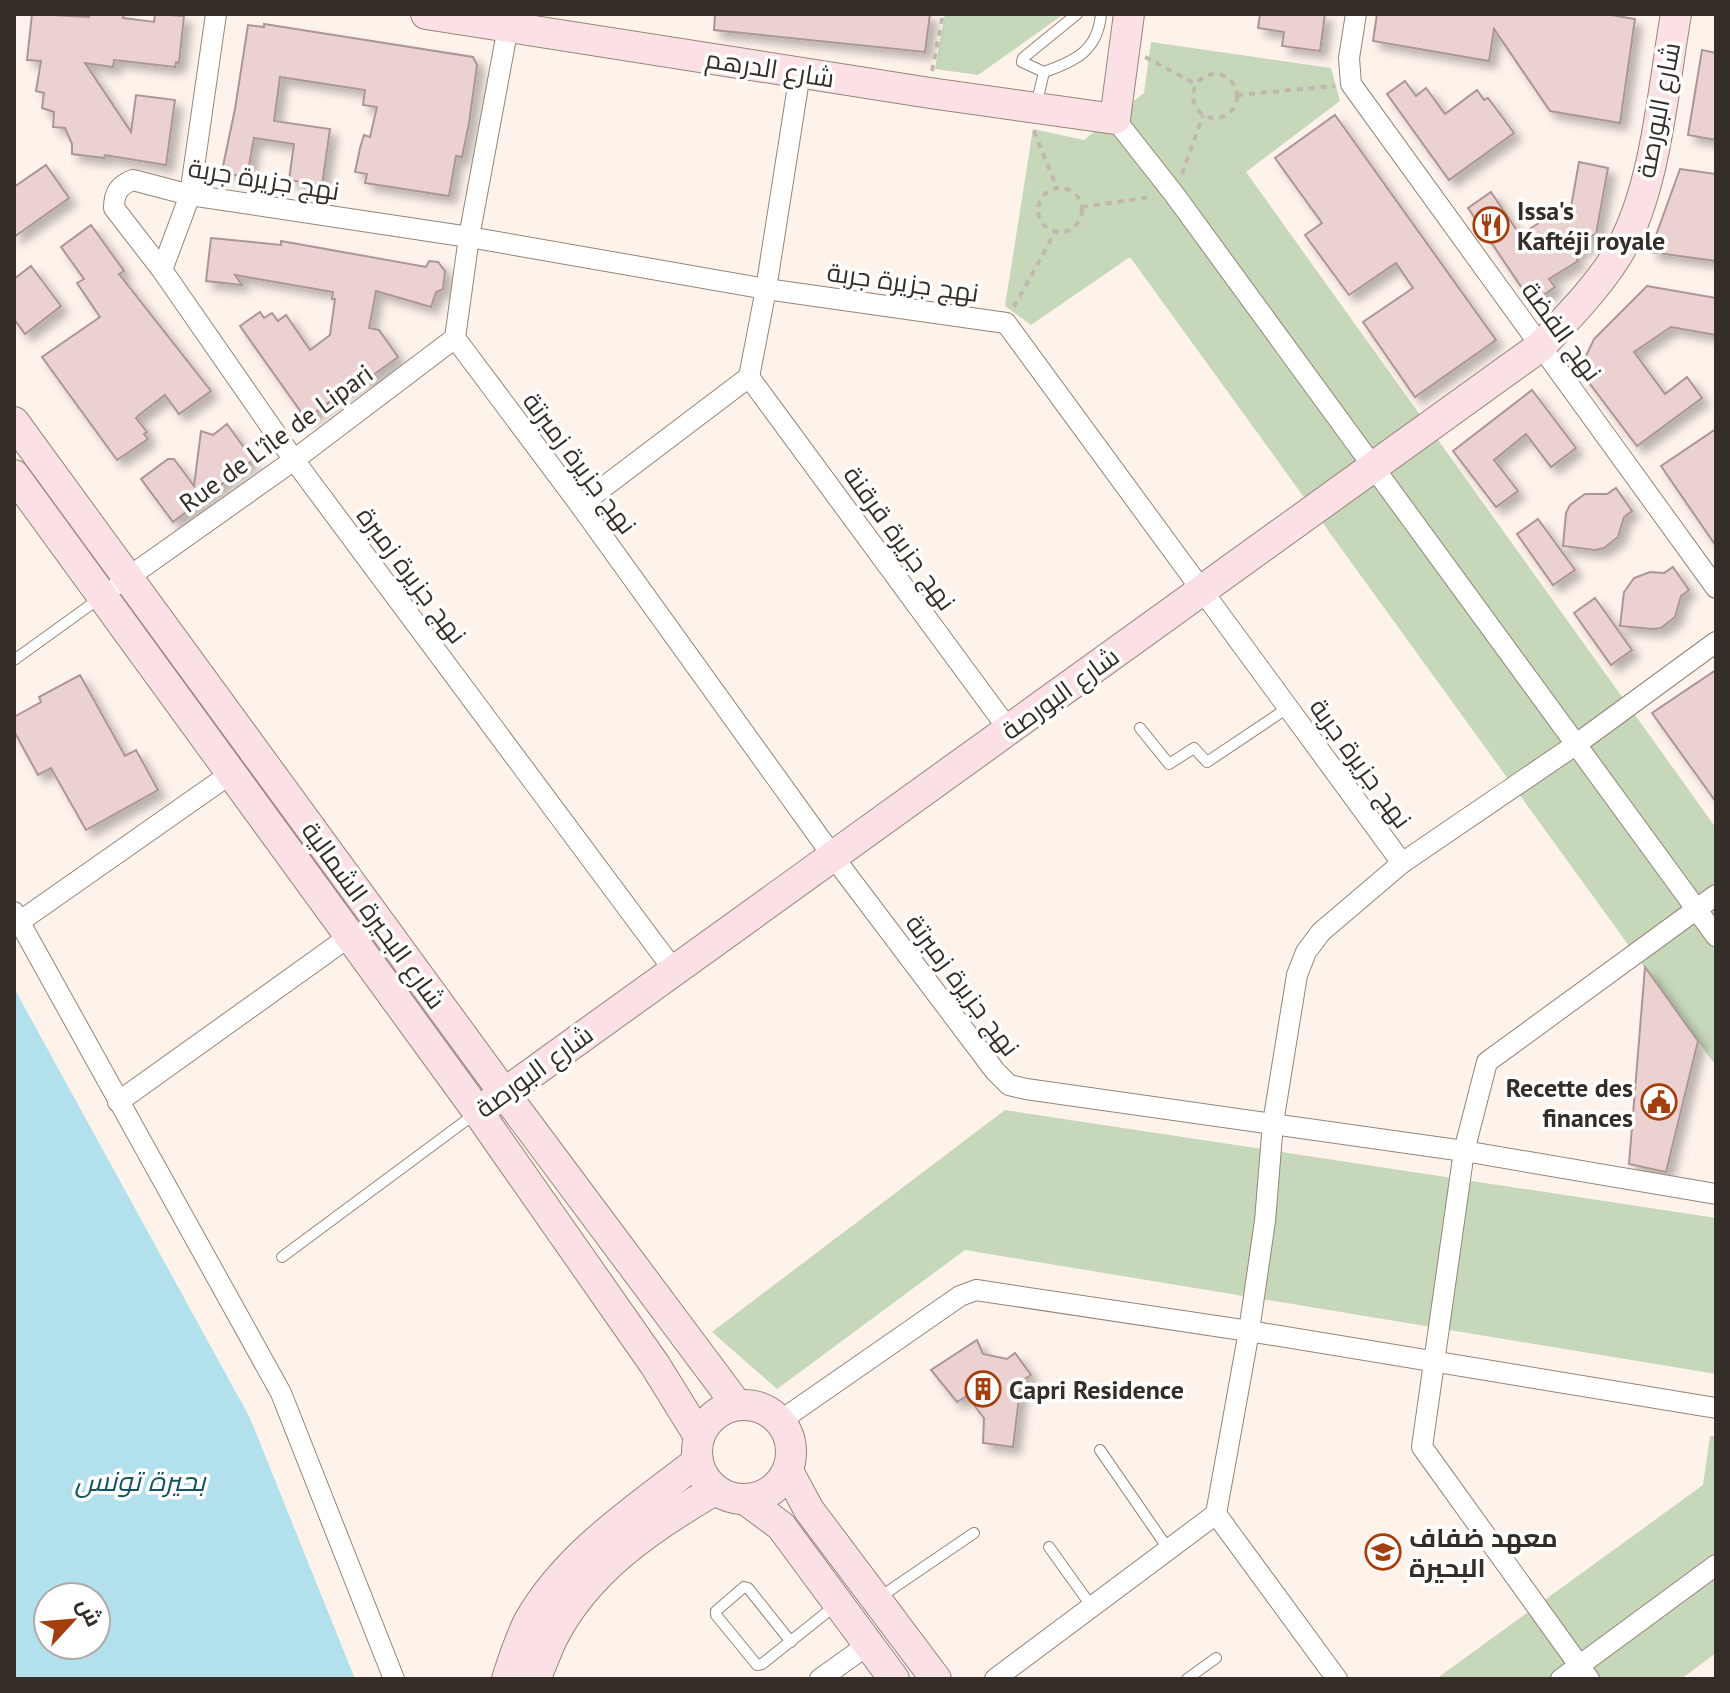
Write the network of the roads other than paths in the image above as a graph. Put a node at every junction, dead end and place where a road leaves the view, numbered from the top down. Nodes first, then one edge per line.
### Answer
1 (216, 14) edge
2 (426, 14) edge
3 (1077, 14) edge
4 (1101, 14) edge
5 (1129, 14) edge
6 (1356, 14) edge
7 (1676, 14) edge
8 (589, 26) edge
9 (508, 27) junction
10 (1044, 72) junction
11 (800, 73) junction
12 (1029, 107) junction
13 (1115, 119) junction
14 (190, 195) junction
15 (114, 208) joint
16 (469, 237) junction
17 (162, 270) junction
18 (766, 289) junction
19 (455, 338) junction
20 (1541, 346) junction
21 (749, 377) junction
22 (14, 422) edge
23 (294, 460) junction
24 (1374, 465) junction
25 (14, 475) edge
26 (580, 505) junction
27 (128, 579) junction
28 (1716, 588) edge
29 (1203, 590) junction
30 (102, 596) junction
31 (1716, 642) edge
32 (14, 660) edge
33 (1289, 707) junction
34 (1140, 728) dead end
35 (1009, 730) junction
36 (1578, 743) junction
37 (233, 772) junction
38 (832, 855) junction
39 (1402, 863) junction
40 (1716, 895) edge
41 (1697, 909) junction
42 (17, 917) edge
43 (350, 936) junction
44 (1716, 936) edge
45 (673, 969) junction
46 (504, 1093) junction
47 (118, 1102) junction
48 (478, 1112) junction
49 (1273, 1123) junction
50 (1464, 1151) junction
51 (1716, 1194) edge
52 (282, 1257) dead end
53 (1249, 1331) junction
54 (1434, 1362) junction
55 (737, 1405) junction
56 (1716, 1408) edge
57 (780, 1421) junction
58 (698, 1449) junction
59 (1100, 1450) dead end
60 (788, 1471) junction
61 (715, 1490) junction
62 (746, 1500) junction
63 (1216, 1514) junction
64 (974, 1533) dead end
65 (1049, 1547) dead end
66 (1169, 1550) junction
67 (1716, 1565) edge
68 (877, 1599) junction
69 (838, 1604) junction
70 (1092, 1607) junction
71 (791, 1642) junction
72 (869, 1644) junction
73 (1216, 1658) dead end
74 (1584, 1672) edge
75 (394, 1679) edge
76 (507, 1679) edge
77 (535, 1679) edge
78 (820, 1679) edge
79 (894, 1679) edge
80 (936, 1679) edge
81 (995, 1679) edge
82 (1187, 1679) edge
83 (1337, 1679) edge
84 (1561, 1679) edge

1 - 14 street
2 - 9 main road, شارع الدرهم
3 - 10 lane
4 - 10 lane
5 - 13 main road
6 - 20 street, نهج الفضة
7 - 20 main road, شارع البورصة
8 - 9 main road, شارع الدرهم
8 - 11 main road, شارع الدرهم
9 - 16 street
10 - 12 lane
11 - 12 main road, شارع الدرهم
11 - 18 street
12 - 13 main road, شارع الدرهم
13 - 24 street
14 - 15 street, نهج جزيرة جربة
14 - 16 street, نهج جزيرة جربة
14 - 17 street
15 - 17 street, نهج جزيرة زمبرة
16 - 18 street, نهج جزيرة جربة
16 - 19 street
17 - 23 street, نهج جزيرة زمبرة
18 - 21 street
18 - 29 street, نهج جزيرة جربة
19 - 23 street, Rue de L'île de Lipari
19 - 26 street, نهج جزيرة زمبرتة
20 - 24 main road, شارع البورصة
20 - 28 street, نهج الفضة
21 - 26 street
21 - 35 street, نهج جزيرة قرقنة
22 - 27 main road, شارع البحيرة الشمالية
23 - 27 street, Rue de L'île de Lipari
23 - 45 street, نهج جزيرة زمبرة
24 - 29 main road, شارع البورصة
24 - 36 street
25 - 30 main road, شارع البحيرة الشمالية
26 - 38 street, نهج جزيرة زمبرتة
27 - 30 street, Rue de L'île de Lipari
27 - 46 main road, شارع البحيرة الشمالية
29 - 33 street, نهج جزيرة جربة
29 - 35 main road, شارع البورصة
30 - 32 lane
30 - 37 main road, شارع البحيرة الشمالية
31 - 36 street
33 - 34 lane
33 - 39 street, نهج جزيرة جربة
35 - 38 main road, شارع البورصة
36 - 39 street
36 - 41 street
37 - 42 street
37 - 43 main road, شارع البحيرة الشمالية
38 - 45 main road, شارع البورصة
38 - 49 street, نهج جزيرة زمبرتة
39 - 49 street
40 - 41 street
41 - 44 street
41 - 50 street
42 - 47 street
43 - 47 street
43 - 48 main road, شارع البحيرة الشمالية
45 - 46 main road, شارع البورصة
46 - 48 main road, شارع البورصة
46 - 55 main road, شارع البحيرة الشمالية
47 - 75 street
48 - 52 lane, شارع البورصة
48 - 58 main road, شارع البحيرة الشمالية
49 - 50 street, نهج جزيرة زمبرتة
49 - 53 street
50 - 51 street, نهج جزيرة زمبرتة
50 - 54 street
53 - 54 street
53 - 57 street
53 - 63 street
54 - 56 street
54 - 74 street
55 - 57 main road
55 - 58 main road
57 - 60 main road
58 - 61 main road
58 - 76 main road
59 - 66 lane
60 - 62 main road
60 - 68 main road
61 - 62 main road
61 - 77 main road
62 - 69 main road
63 - 66 street
63 - 83 street
64 - 68 lane
65 - 70 lane
66 - 70 street
67 - 74 street
68 - 80 main road
69 - 71 lane
69 - 72 main road
70 - 81 street
71 - 71 lane
72 - 78 street
72 - 79 main road
73 - 82 lane
74 - 84 street

